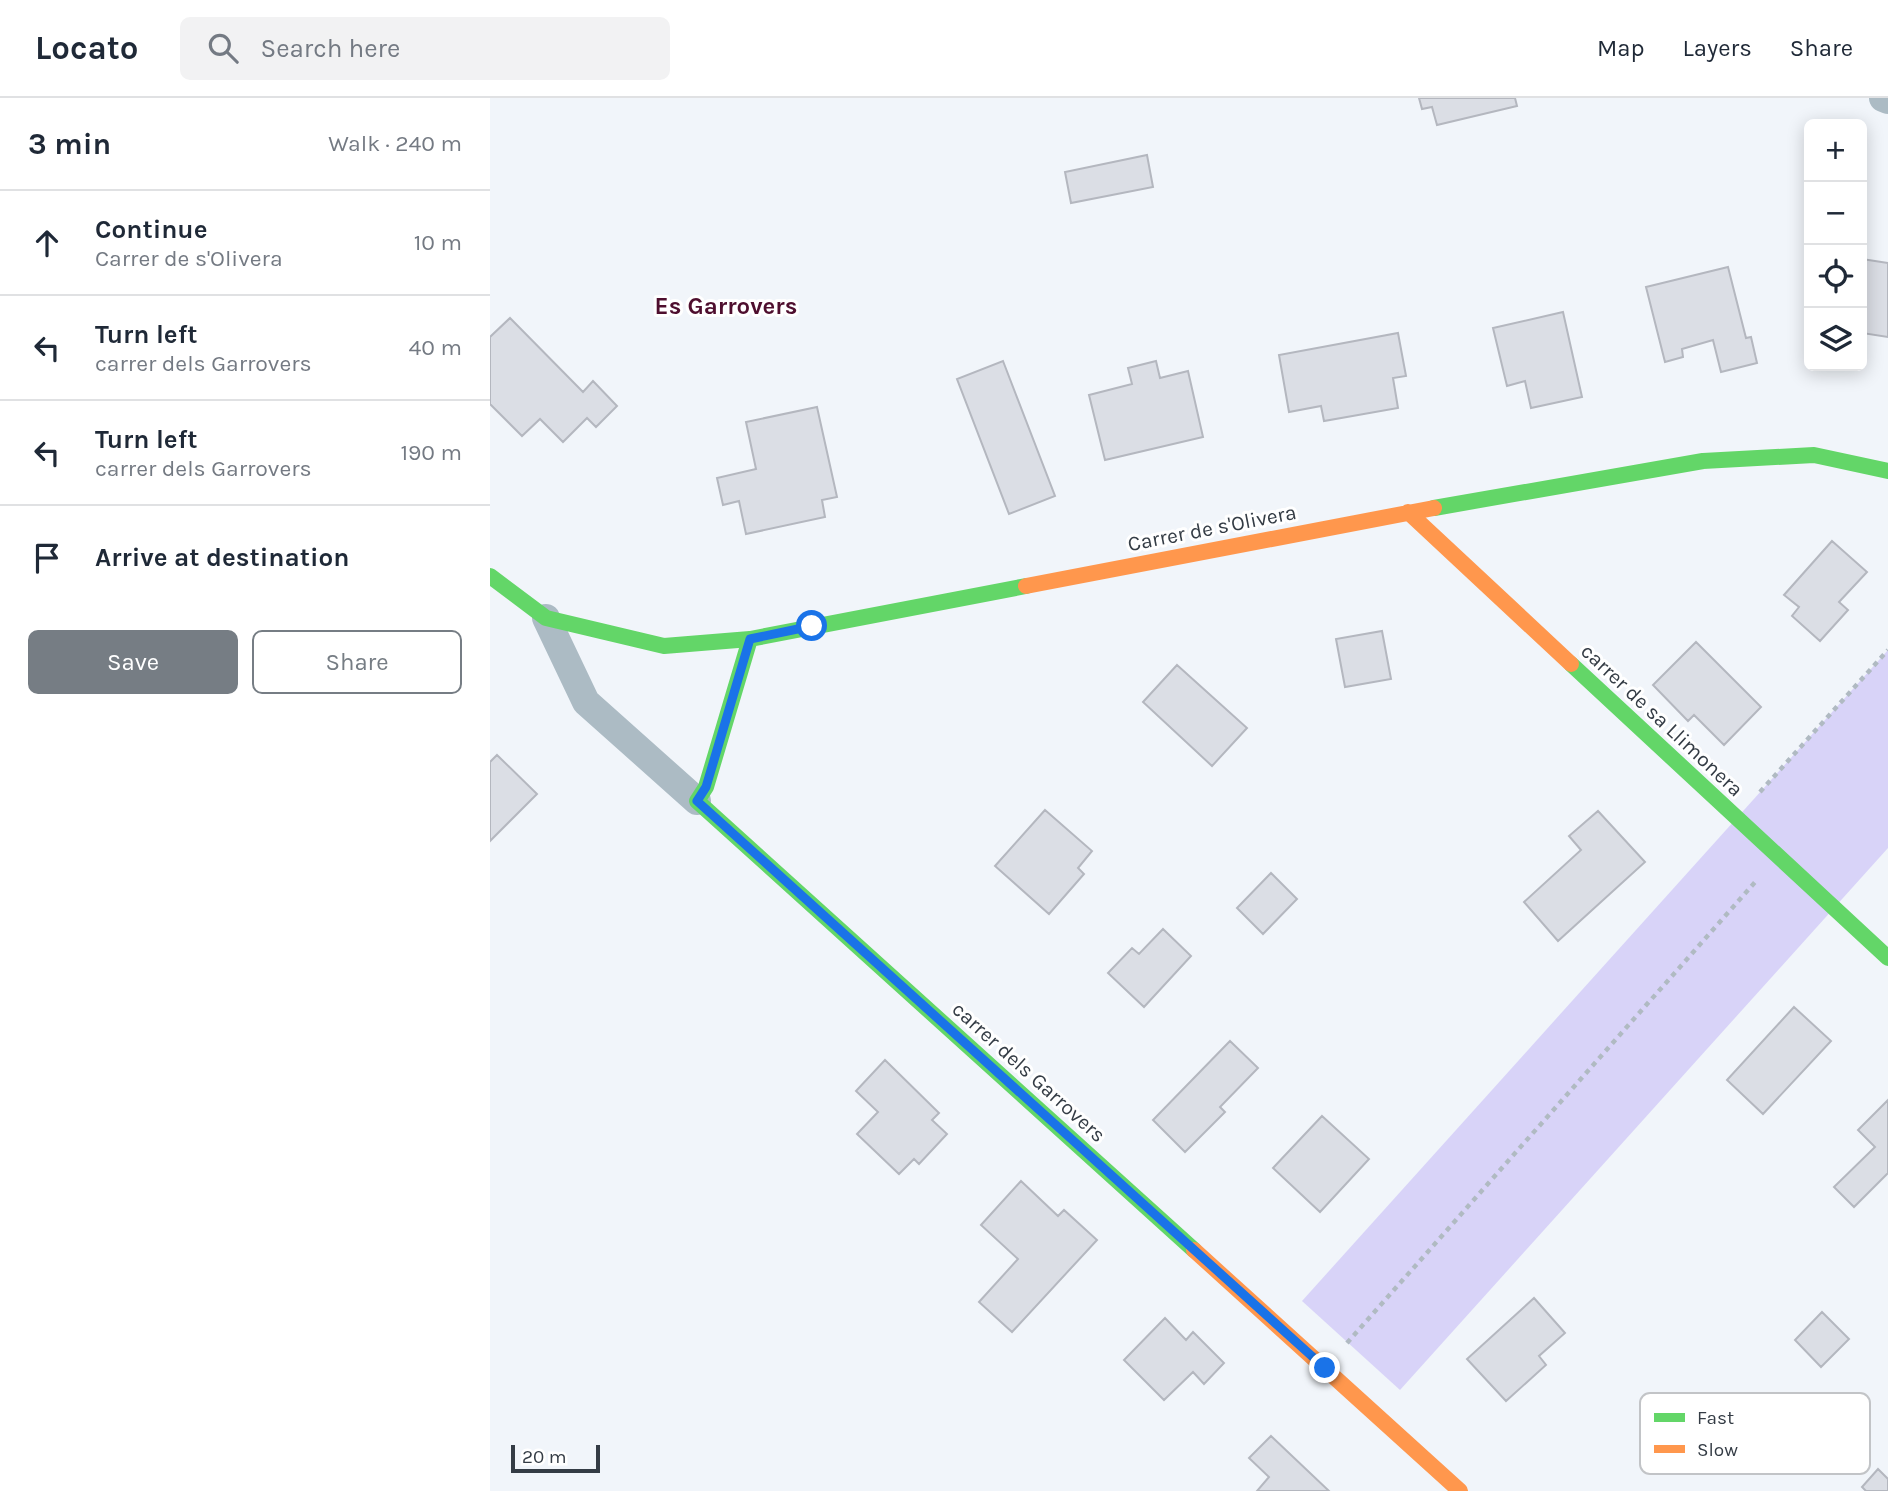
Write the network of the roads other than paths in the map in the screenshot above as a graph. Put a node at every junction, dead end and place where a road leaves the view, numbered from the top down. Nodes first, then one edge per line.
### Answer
1 (1882, 98) edge
2 (1888, 100) edge
3 (1888, 471) edge
4 (1408, 512) junction
5 (490, 576) edge
6 (546, 618) junction
7 (750, 639) junction
8 (697, 801) junction
9 (1888, 958) edge
10 (1460, 1491) edge

1 - 2 street
3 - 4 street, Carrer de s'Olivera
4 - 7 street, Carrer de s'Olivera
4 - 9 street, carrer de sa Llimonera
5 - 6 street
6 - 7 street, Carrer de s'Olivera
6 - 8 street
7 - 8 street
8 - 10 street, carrer dels Garrovers

